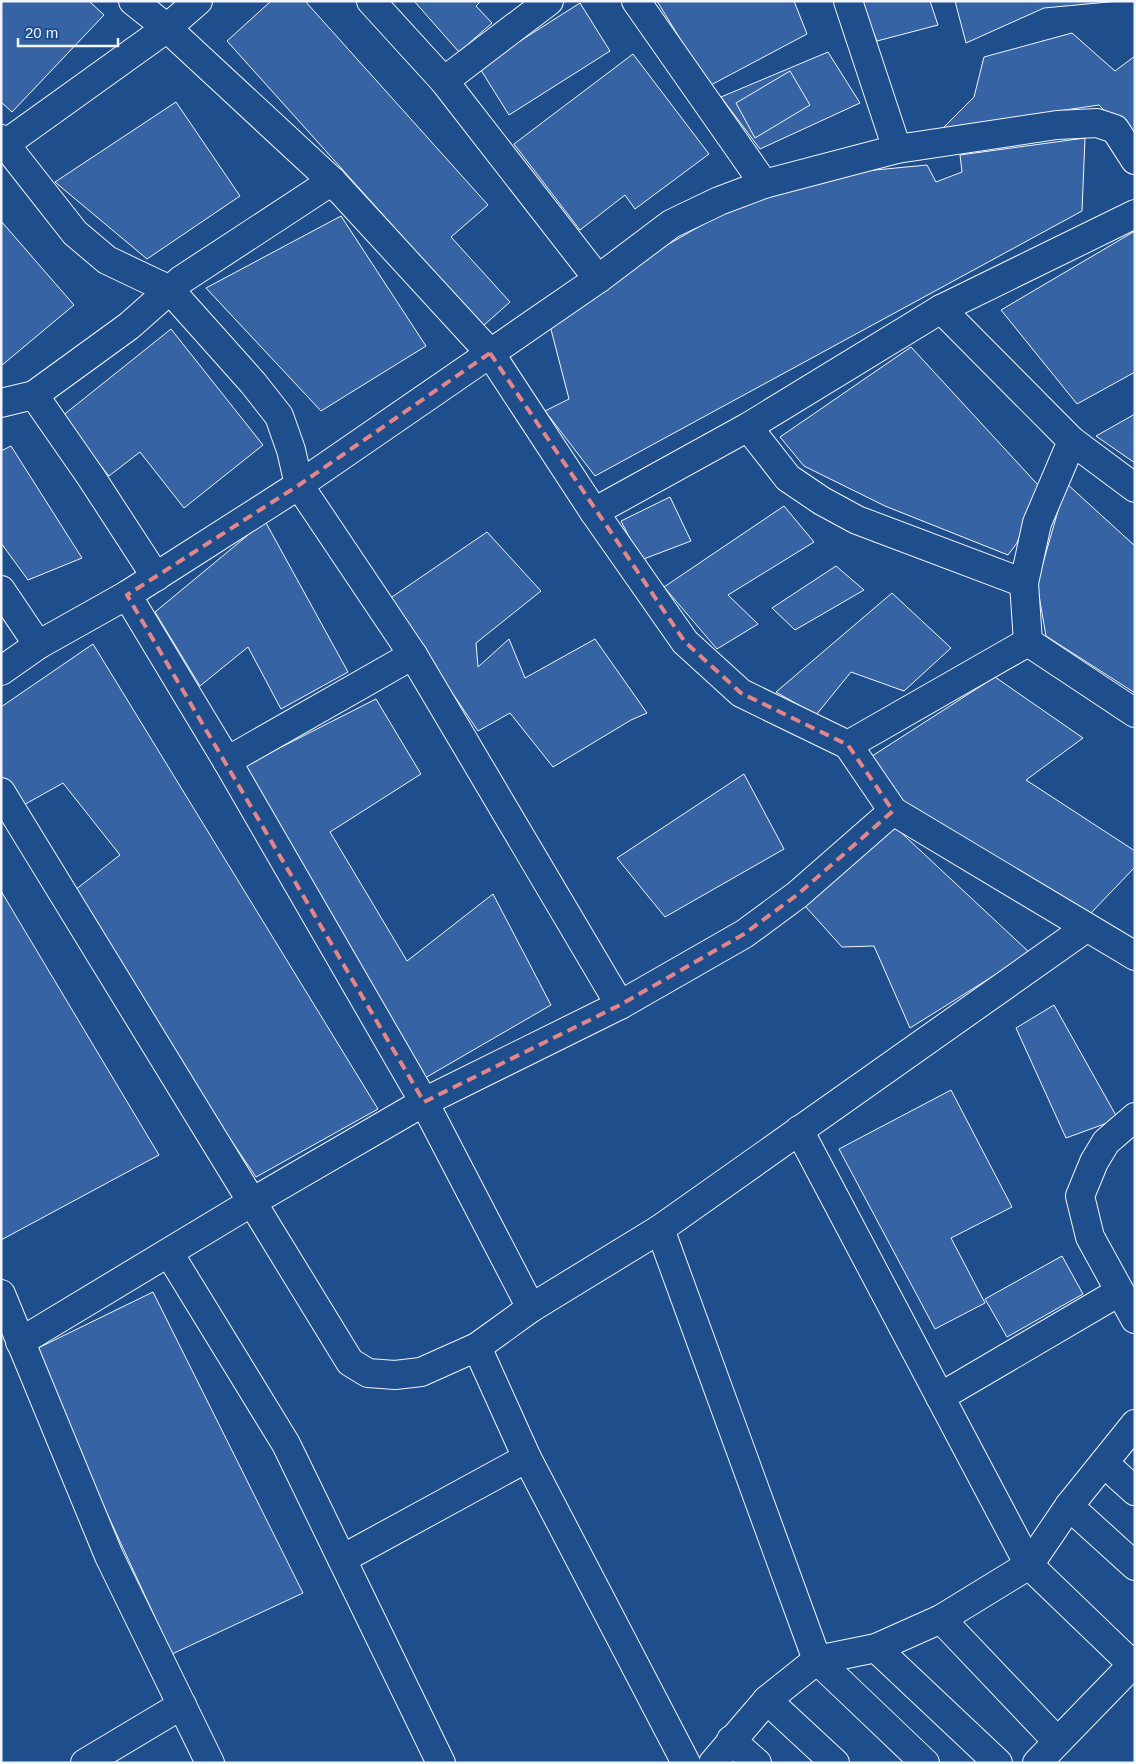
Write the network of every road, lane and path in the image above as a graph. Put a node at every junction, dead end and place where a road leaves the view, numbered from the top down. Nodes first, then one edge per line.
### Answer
1 (133, 1) edge
2 (198, 1) edge
3 (371, 1) edge
4 (549, 1) edge
5 (636, 1) edge
6 (848, 1) edge
7 (167, 28) junction
8 (444, 82) junction
9 (3, 143) edge
10 (897, 149) junction
11 (1135, 160) edge
12 (332, 180) junction
13 (764, 184) junction
14 (1135, 214) edge
15 (598, 279) junction
16 (170, 290) junction
17 (941, 309) junction
18 (490, 353) junction
19 (34, 395) junction
20 (1, 403) edge
21 (748, 427) junction
22 (1072, 441) junction
23 (299, 485) junction
24 (1135, 488) edge
25 (594, 512) junction
26 (156, 577) junction
27 (1024, 583) junction
28 (1, 590) edge
29 (127, 595) junction
30 (1028, 642) junction
31 (38, 645) junction
32 (413, 655) junction
33 (1, 671) edge
34 (1135, 713) edge
35 (848, 745) junction
36 (227, 761) junction
37 (1, 792) edge
38 (893, 811) junction
39 (1086, 928) junction
40 (1135, 956) edge
41 (620, 1005) junction
42 (424, 1102) junction
43 (1135, 1117) edge
44 (799, 1130) junction
45 (252, 1202) junction
46 (660, 1228) junction
47 (169, 1253) junction
48 (1119, 1292) junction
49 (1, 1294) edge
50 (531, 1308) junction
51 (1135, 1319) edge
52 (20, 1342) junction
53 (477, 1347) junction
54 (940, 1397) junction
55 (1135, 1424) edge
56 (527, 1458) junction
57 (1104, 1463) junction
58 (1135, 1491) edge
59 (1070, 1506) junction
60 (342, 1559) junction
61 (1028, 1565) junction
62 (1135, 1566) edge
63 (941, 1619) junction
64 (876, 1648) junction
65 (817, 1660) junction
66 (1134, 1665) edge
67 (767, 1700) junction
68 (182, 1706) junction
69 (731, 1740) junction
70 (1057, 1741) junction
71 (85, 1763) edge
72 (210, 1763) edge
73 (441, 1763) edge
74 (686, 1763) edge
75 (713, 1763) edge
76 (758, 1763) edge
77 (835, 1763) edge
78 (925, 1763) edge
79 (998, 1763) edge
80 (1037, 1763) edge

1 - 7 street
2 - 7 street
3 - 8 street
4 - 8 street
5 - 13 street
6 - 10 street
7 - 9 street
7 - 12 street
8 - 15 street
9 - 16 street
10 - 11 street
10 - 13 street
12 - 16 street
12 - 18 street
13 - 15 street
14 - 17 street
15 - 18 street
16 - 19 street
16 - 23 street
17 - 21 street
17 - 22 street
18 - 23 street
18 - 25 street
19 - 20 street
19 - 26 street
21 - 25 street
21 - 27 street
22 - 24 street
22 - 27 street
23 - 26 street
23 - 32 street
25 - 35 street
26 - 29 street
27 - 30 street
28 - 31 street
29 - 31 street
29 - 36 street
30 - 34 street
30 - 35 street
31 - 33 street
32 - 36 street
32 - 41 street
35 - 38 street
36 - 42 street
37 - 45 street
38 - 39 street
38 - 41 street
39 - 40 street
39 - 44 street
41 - 42 street
42 - 45 street
42 - 50 street
43 - 48 street
44 - 46 street
44 - 54 street
45 - 47 street
45 - 53 street
46 - 50 street
46 - 65 street
47 - 52 street
47 - 60 street
48 - 51 street
48 - 54 street
49 - 52 street
50 - 53 street
52 - 68 street
53 - 56 street
54 - 61 street
55 - 57 street
56 - 60 street
56 - 74 street
57 - 58 street
57 - 59 street
59 - 61 street
59 - 62 street
60 - 73 street
61 - 63 street
61 - 66 street
63 - 64 street
63 - 70 street
64 - 65 street
64 - 79 street
65 - 67 street
65 - 78 street
66 - 70 street
67 - 69 street
67 - 77 street
68 - 71 street
68 - 72 street
69 - 75 street
69 - 76 street
70 - 80 street

